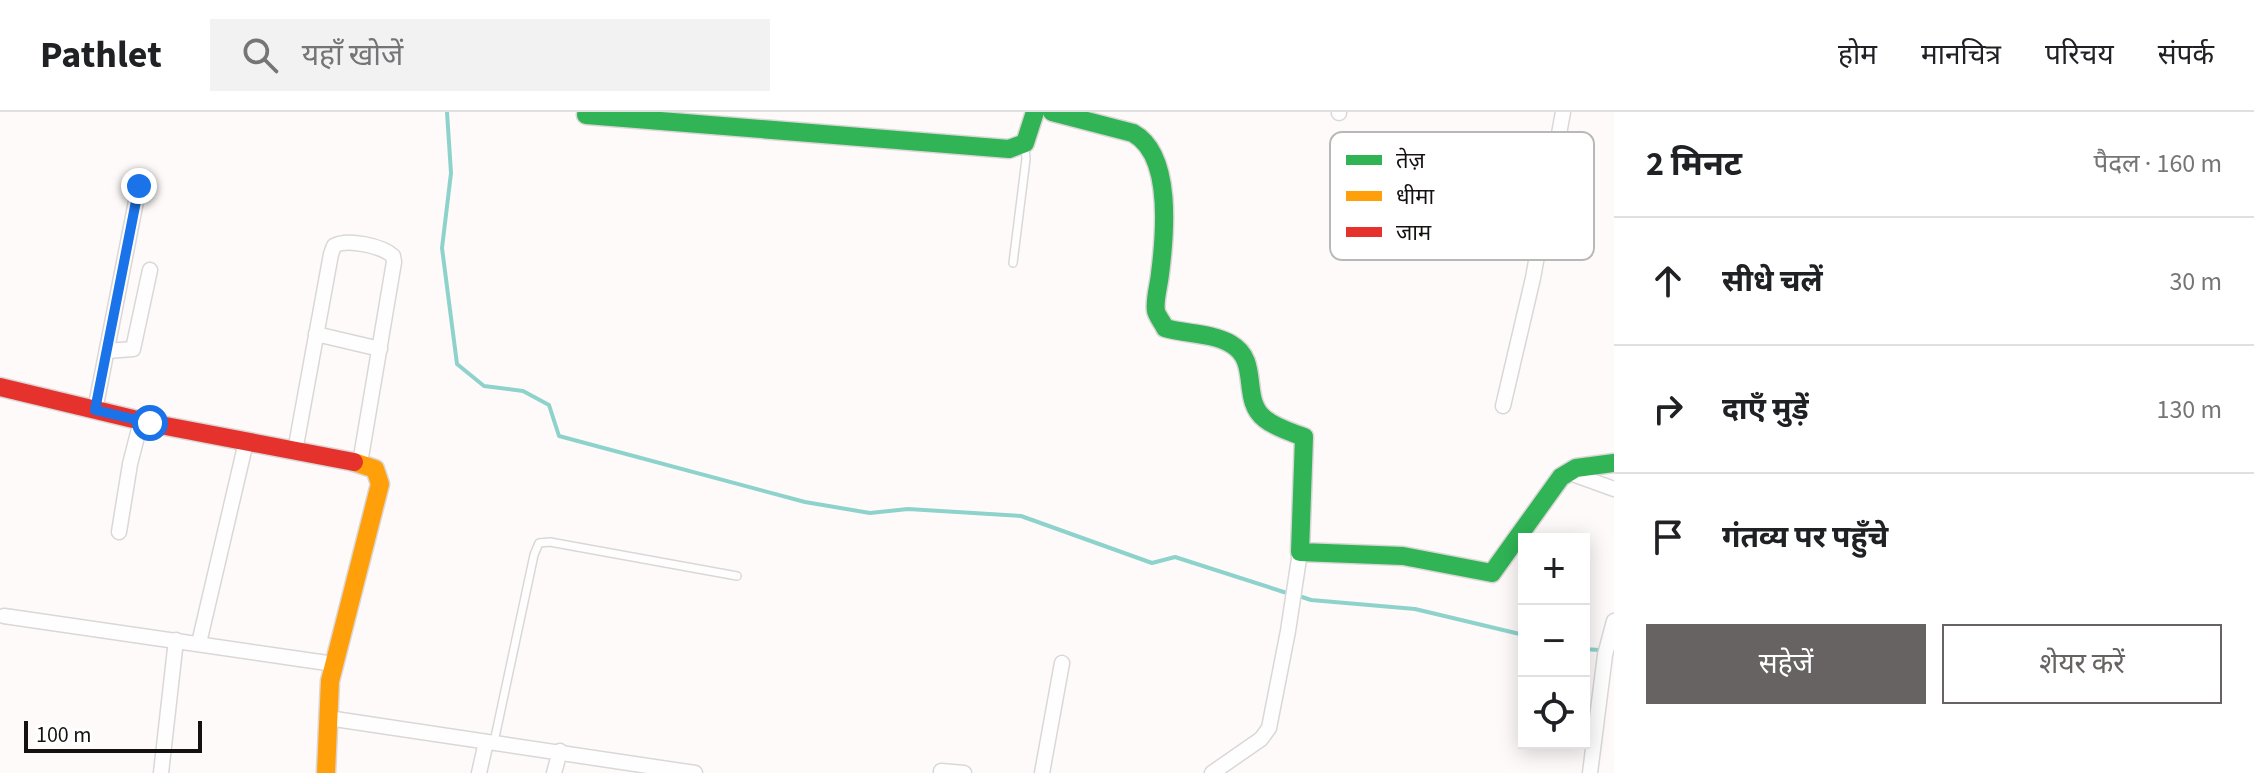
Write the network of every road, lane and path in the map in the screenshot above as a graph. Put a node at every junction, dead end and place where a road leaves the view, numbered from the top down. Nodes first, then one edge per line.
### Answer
1 (1035, 112) edge
2 (1052, 112) edge
3 (1563, 112) edge
4 (586, 115) dead end
5 (674, 117) edge
6 (1559, 132) edge
7 (1025, 143) junction
8 (139, 186) dead end
9 (1536, 260) edge
10 (1013, 263) dead end
11 (150, 270) dead end
12 (316, 334) junction
13 (380, 349) junction
14 (107, 351) junction
15 (0, 387) edge
16 (1503, 406) dead end
17 (95, 410) junction
18 (141, 421) junction
19 (246, 442) junction
20 (295, 451) junction
21 (360, 463) junction
22 (1614, 463) edge
23 (1567, 472) junction
24 (1614, 489) edge
25 (119, 532) dead end
26 (1300, 552) junction
27 (737, 576) dead end
28 (4, 616) dead end
29 (1614, 621) edge
30 (176, 640) junction
31 (199, 643) junction
32 (1062, 663) dead end
33 (334, 664) junction
34 (328, 718) junction
35 (490, 742) junction
36 (560, 751) junction
37 (941, 771) dead end
38 (161, 773) edge
39 (326, 773) edge
40 (479, 773) edge
41 (554, 773) edge
42 (695, 773) edge
43 (964, 773) edge
44 (1042, 773) edge
45 (1212, 773) edge
46 (1590, 773) edge

1 - 7 street
2 - 26 street
3 - 6 street
4 - 5 street
5 - 7 street
7 - 10 lane
8 - 14 street
9 - 16 street
11 - 14 street
12 - 13 street
12 - 13 street
12 - 20 street
13 - 21 street
14 - 17 street
15 - 17 street
17 - 18 street
18 - 19 street
18 - 25 street
19 - 20 street
19 - 31 street
20 - 21 street
21 - 33 street
22 - 23 street
23 - 24 street
23 - 26 street
26 - 45 street
27 - 35 lane
28 - 30 street
29 - 46 street
30 - 31 street
30 - 38 street
31 - 33 street
32 - 44 street
33 - 34 street
34 - 35 street
34 - 39 street
35 - 36 street
35 - 40 street
36 - 41 street
36 - 42 street
37 - 43 street

